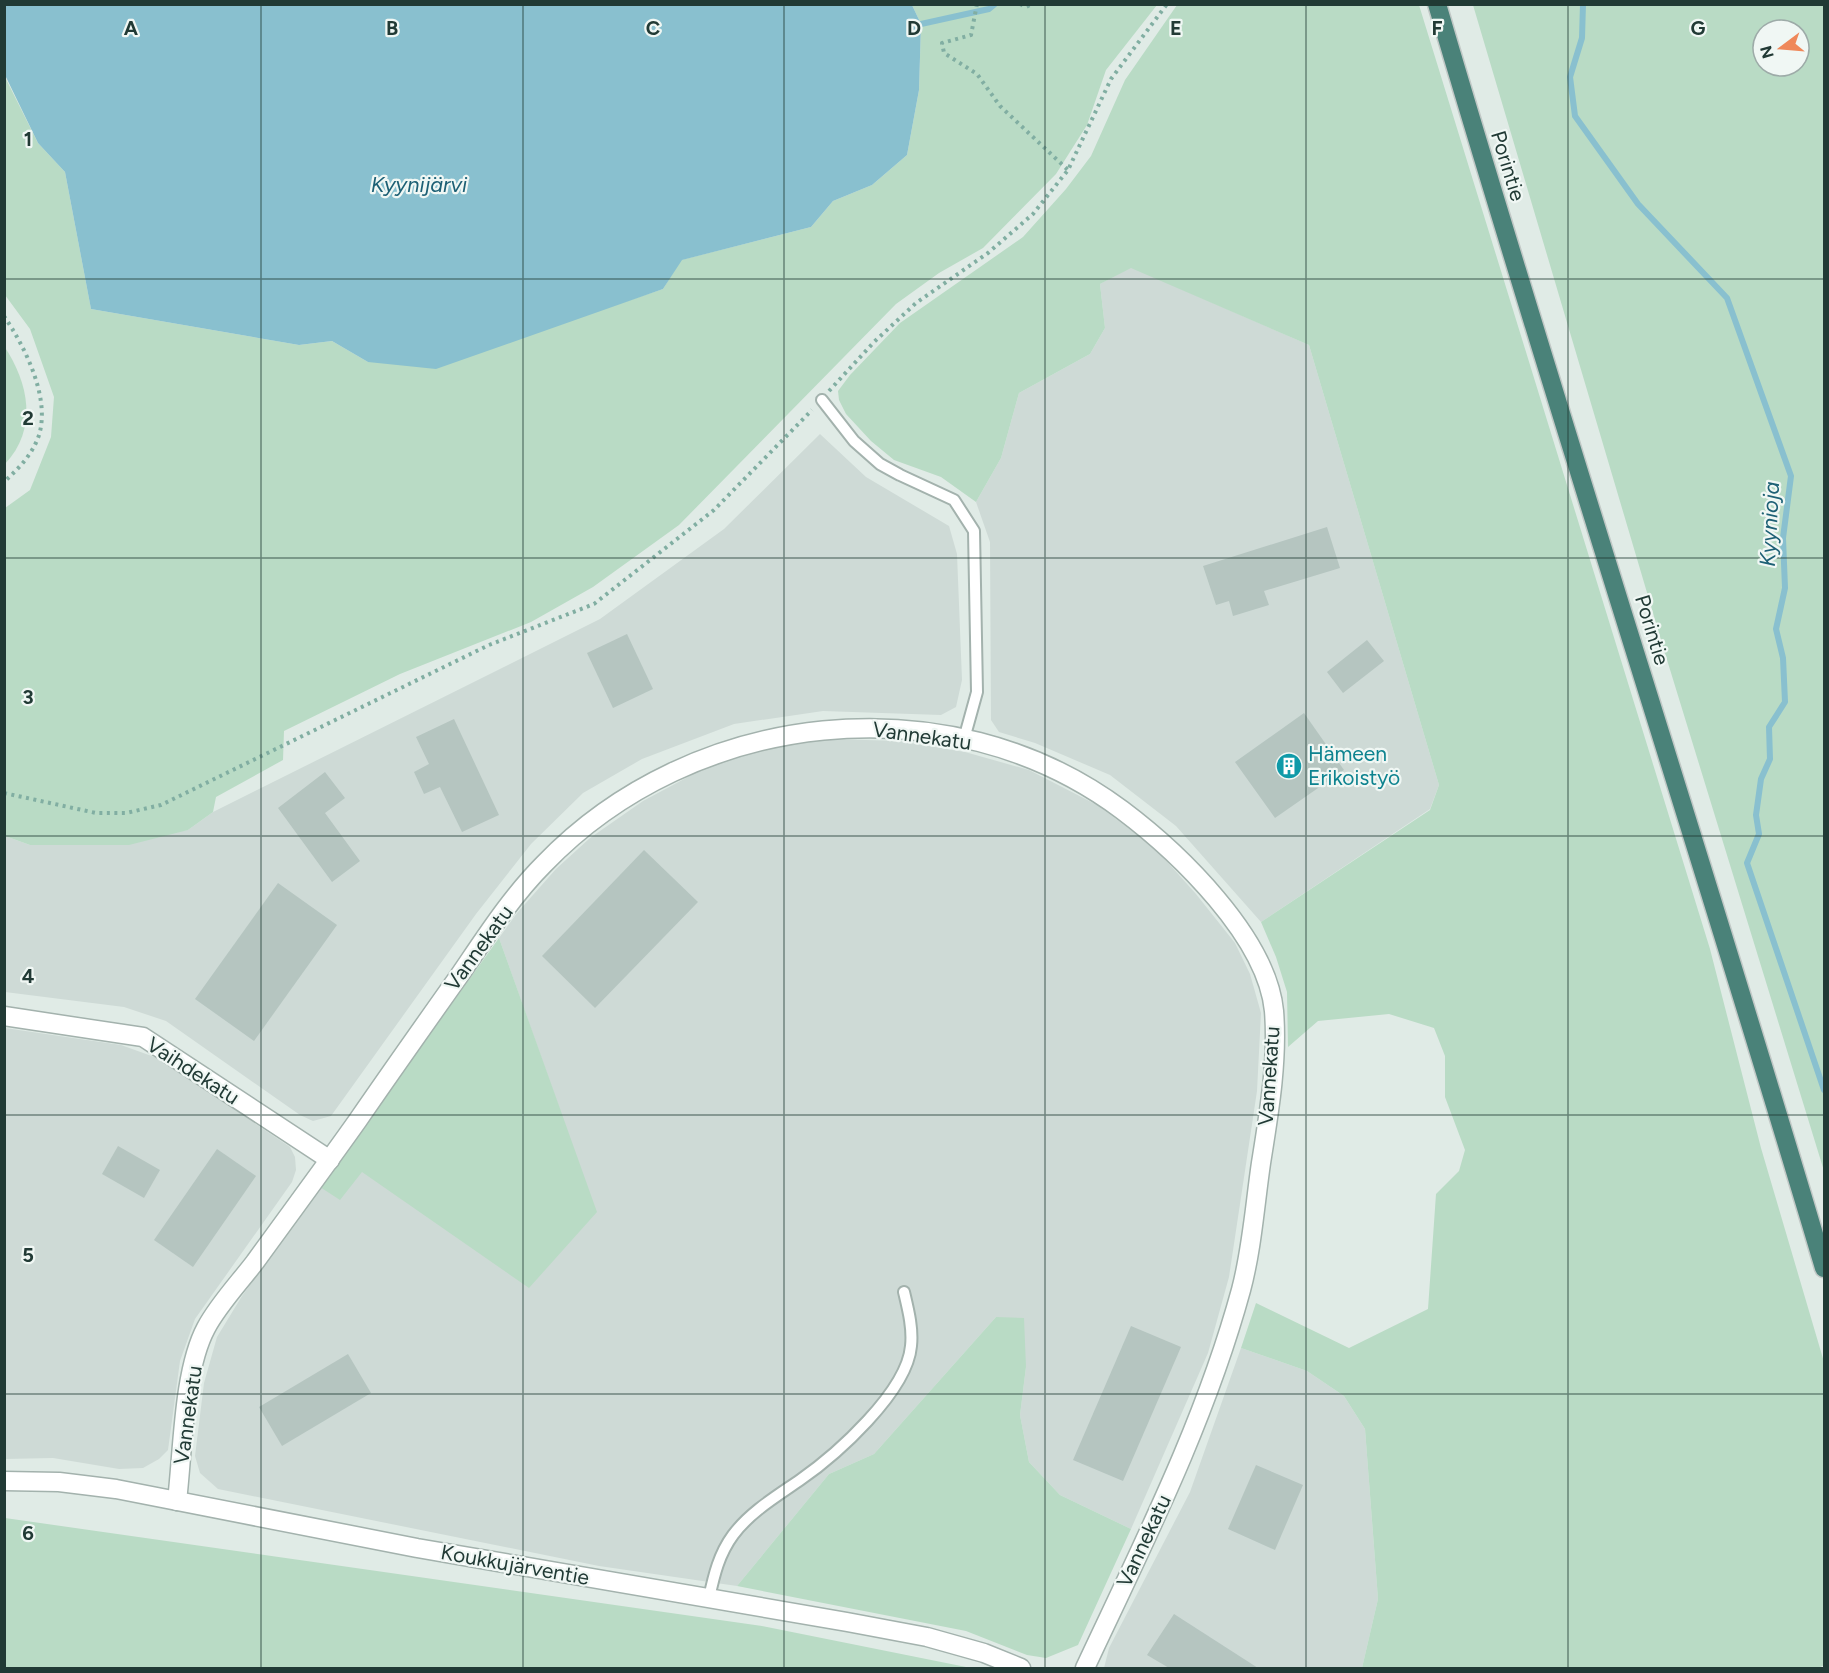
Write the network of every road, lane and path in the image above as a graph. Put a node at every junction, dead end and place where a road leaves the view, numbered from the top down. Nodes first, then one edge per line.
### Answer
1 (1020, 4) edge
2 (1032, 4) edge
3 (1167, 4) edge
4 (1437, 4) edge
5 (977, 7) edge
6 (1068, 170) junction
7 (4, 316) edge
8 (822, 399) junction
9 (4, 482) edge
10 (964, 739) junction
11 (4, 793) edge
12 (4, 1016) edge
13 (330, 1160) junction
14 (1824, 1268) edge
15 (904, 1292) dead end
16 (4, 1481) edge
17 (177, 1501) junction
18 (709, 1598) junction
19 (1021, 1668) edge
20 (1085, 1668) edge

1 - 2 path
3 - 6 path
4 - 14 highway, Porintie
5 - 6 path
6 - 8 path
7 - 9 path
8 - 10 lane
8 - 11 path
10 - 13 street, Vannekatu
10 - 20 street, Vannekatu
12 - 13 street, Vaihdekatu
13 - 17 street, Vannekatu
15 - 18 lane
16 - 17 street, Koukkujärventie
17 - 18 street, Koukkujärventie
18 - 19 street, Koukkujärventie

